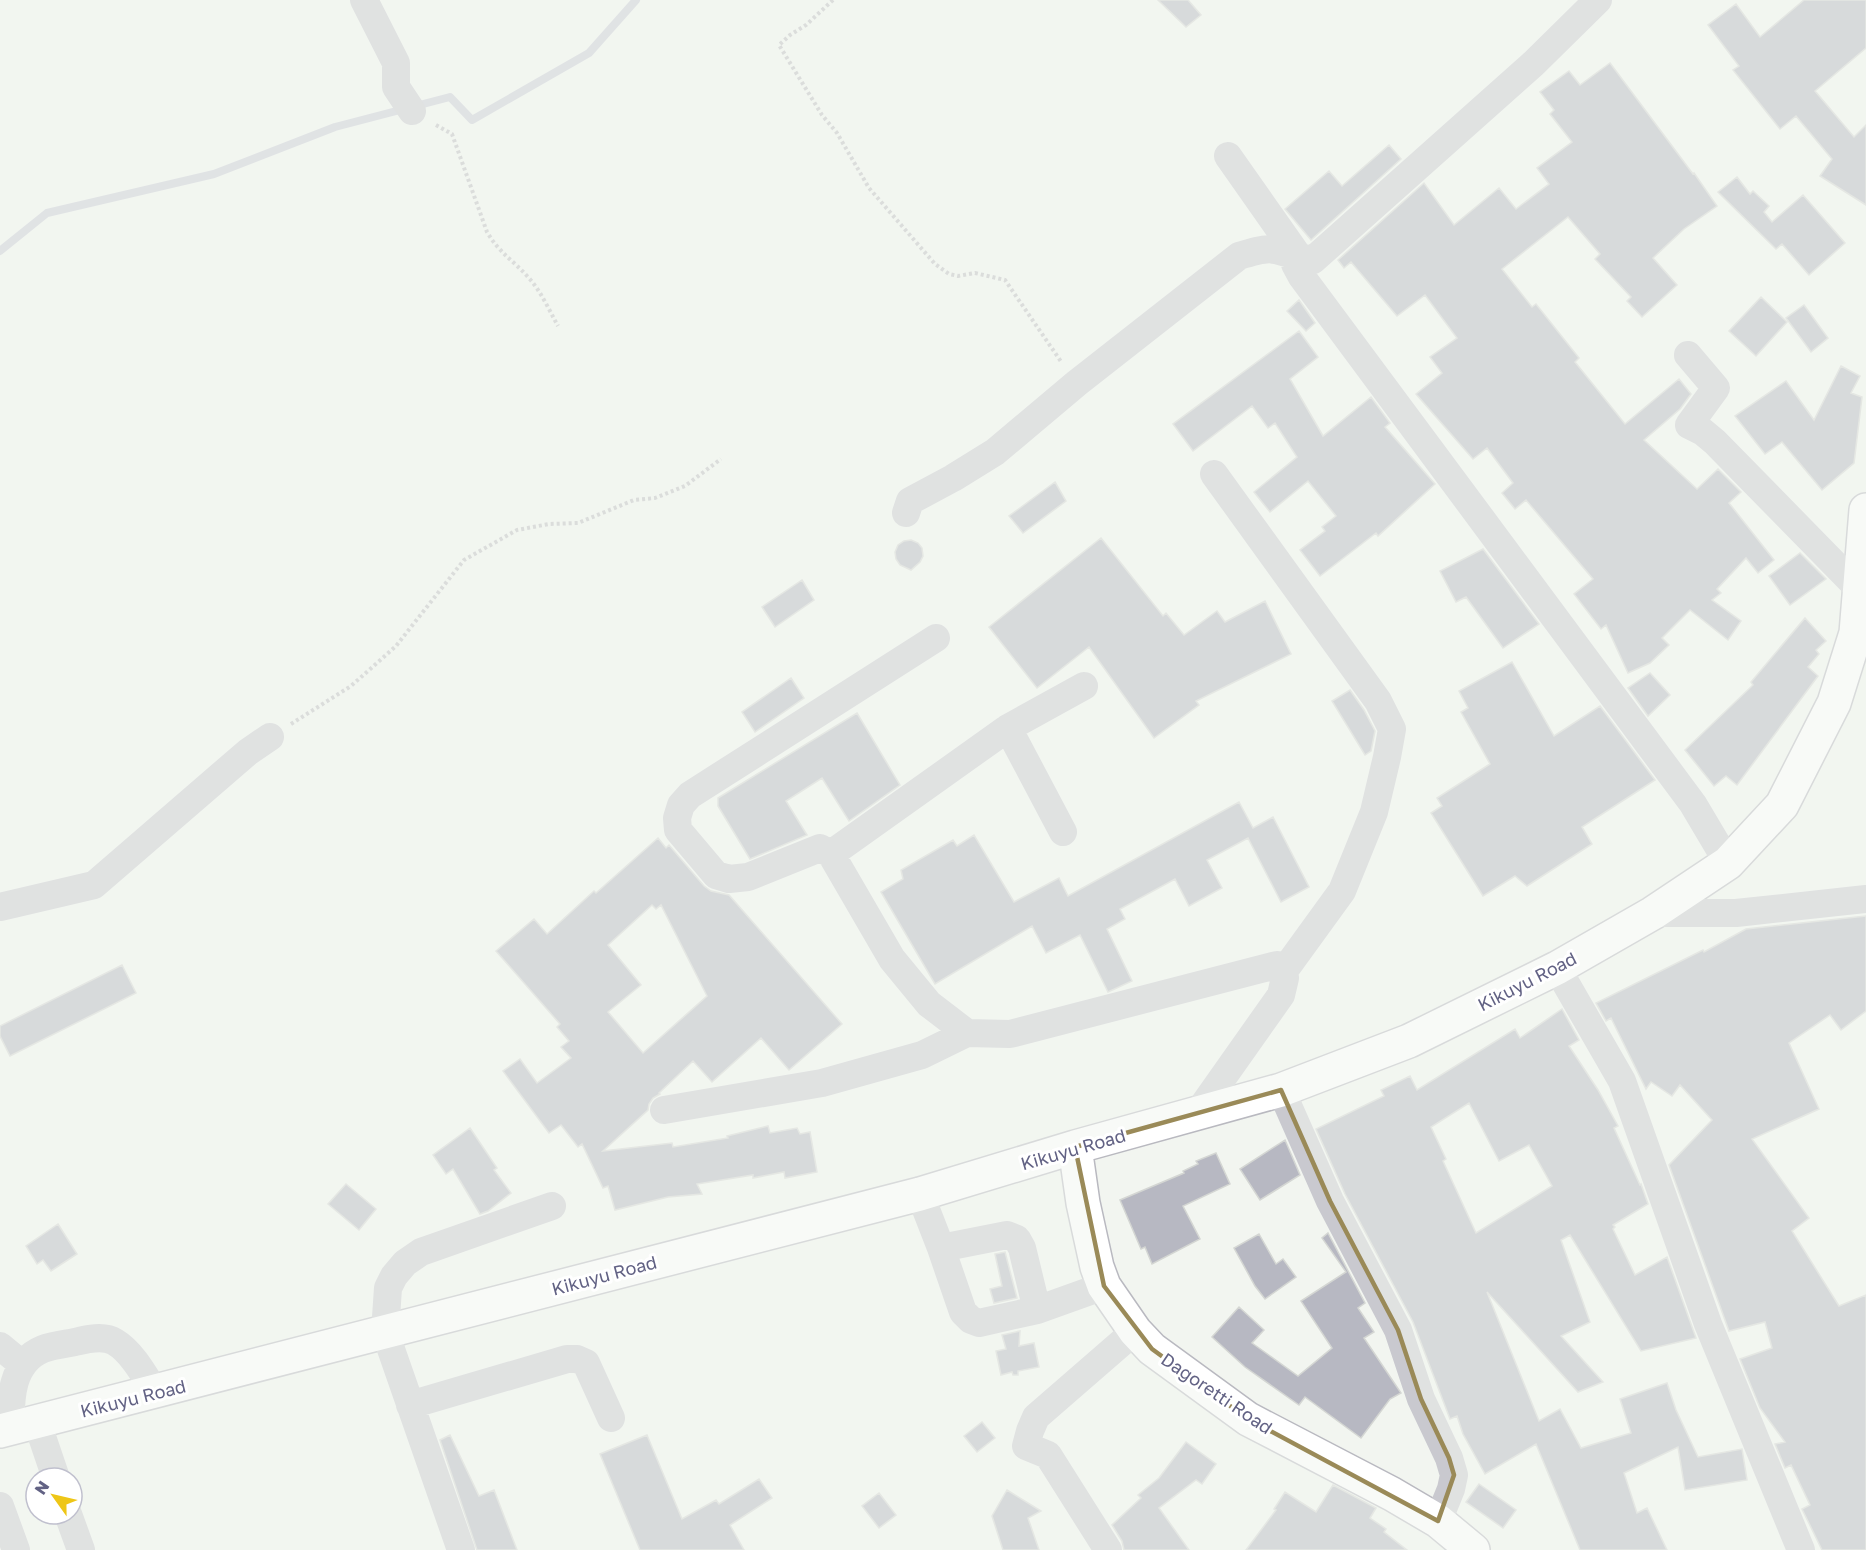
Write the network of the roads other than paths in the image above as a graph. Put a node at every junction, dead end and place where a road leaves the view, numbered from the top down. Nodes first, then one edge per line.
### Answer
1 (364, 0) edge
2 (1598, 0) edge
3 (412, 111) road end
4 (1228, 156) dead end
5 (1299, 257) junction
6 (1688, 355) dead end
7 (1215, 474) dead end
8 (1866, 510) edge
9 (906, 513) dead end
10 (1859, 589) junction
11 (1861, 637) edge
12 (936, 638) dead end
13 (1084, 686) dead end
14 (1008, 728) junction
15 (270, 737) road end
16 (1063, 832) dead end
17 (831, 854) junction
18 (1728, 863) junction
19 (1866, 899) edge
20 (0, 908) edge
21 (1653, 913) junction
22 (1557, 968) junction
23 (1284, 971) junction
24 (967, 1033) junction
25 (1281, 1090) junction
26 (664, 1110) dead end
27 (1197, 1114) junction
28 (1075, 1147) junction
29 (920, 1194) junction
30 (552, 1206) dead end
31 (941, 1248) junction
32 (1104, 1286) junction
33 (1037, 1310) junction
34 (1135, 1331) junction
35 (385, 1332) junction
36 (0, 1346) edge
37 (23, 1365) junction
38 (155, 1392) junction
39 (411, 1405) junction
40 (611, 1418) dead end
41 (16, 1427) edge
42 (47, 1466) edge
43 (0, 1506) edge
44 (1438, 1521) junction
45 (73, 1526) edge
46 (16, 1550) edge
47 (81, 1550) edge
48 (461, 1550) edge
49 (1108, 1550) edge
50 (1473, 1550) edge
51 (1801, 1550) edge

1 - 3 street
2 - 5 street
4 - 5 street
5 - 9 street
5 - 18 street
6 - 10 street
7 - 23 street
8 - 10 main road, Kikuyu Road
10 - 11 main road, Kikuyu Road
11 - 18 main road, Kikuyu Road
12 - 17 street
13 - 14 street
14 - 16 street
14 - 17 street
15 - 20 street
17 - 24 street
18 - 21 main road, Kikuyu Road
19 - 21 street
21 - 22 main road, Kikuyu Road
22 - 25 main road, Kikuyu Road
22 - 51 street
23 - 24 street
23 - 27 street
24 - 26 street
25 - 27 main road, Kikuyu Road
25 - 44 street
27 - 28 main road, Kikuyu Road
28 - 29 main road, Kikuyu Road
28 - 32 main road, Dagoretti Road
29 - 31 street
29 - 35 main road, Kikuyu Road
30 - 35 street
31 - 33 street
31 - 33 street
32 - 33 street
32 - 34 main road, Dagoretti Road
34 - 44 main road, Dagoretti Road
34 - 49 street
35 - 38 main road, Kikuyu Road
35 - 39 street
36 - 37 street
37 - 38 street
37 - 41 street
38 - 41 main road, Kikuyu Road
39 - 40 street
39 - 48 street
41 - 42 street
43 - 46 street
44 - 50 main road, Dagoretti Road
45 - 47 street

